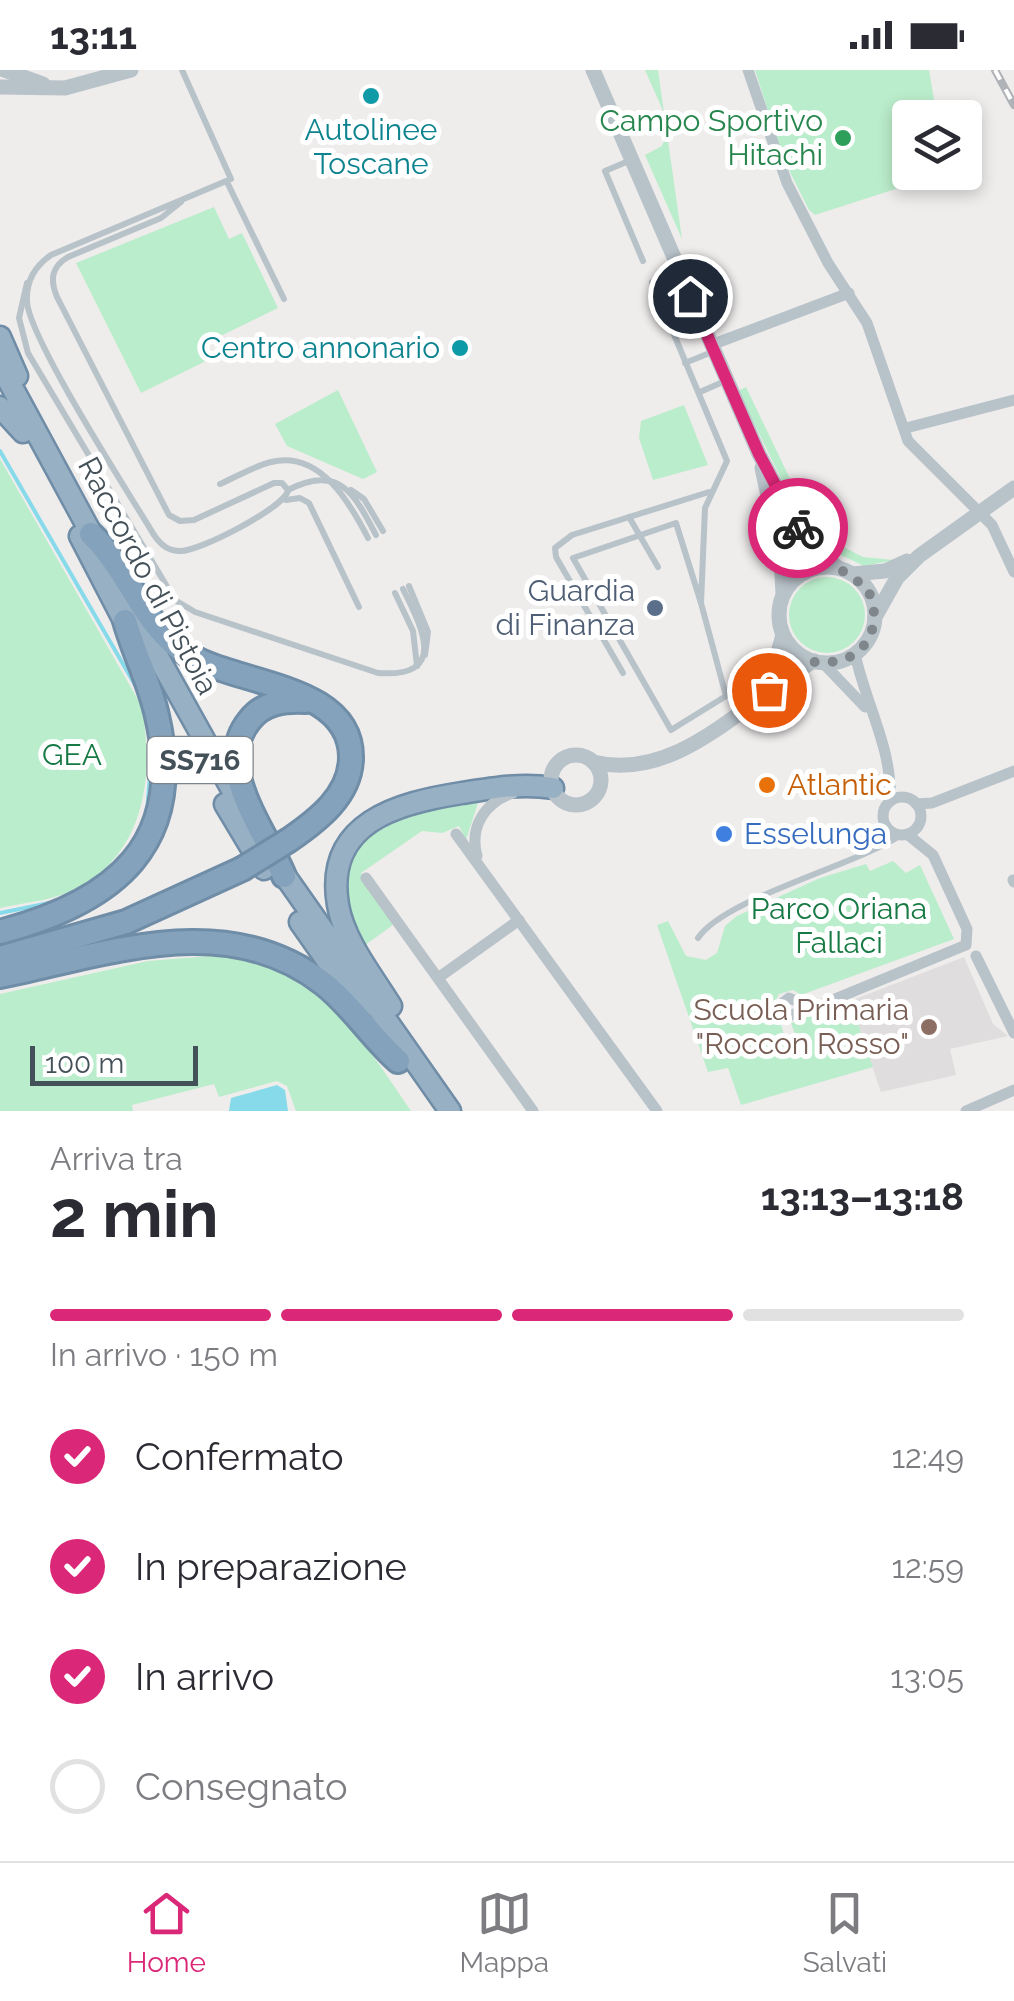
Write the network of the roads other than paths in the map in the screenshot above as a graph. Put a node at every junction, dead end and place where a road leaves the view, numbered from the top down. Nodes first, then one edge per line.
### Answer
1 (4, 70) edge
2 (131, 70) edge
3 (182, 70) edge
4 (593, 70) edge
5 (748, 70) edge
6 (0, 87) edge
7 (48, 89) junction
8 (0, 98) edge
9 (632, 159) junction
10 (228, 182) junction
11 (181, 202) junction
12 (643, 261) dead end
13 (30, 278) junction
14 (652, 282) dead end
15 (686, 286) junction
16 (849, 293) junction
17 (658, 298) junction
18 (284, 299) dead end
19 (0, 336) edge
20 (712, 348) junction
21 (685, 363) junction
22 (0, 365) edge
23 (726, 381) junction
24 (0, 389) edge
25 (700, 392) junction
26 (1014, 400) edge
27 (0, 408) edge
28 (906, 428) junction
29 (28, 429) junction
30 (759, 454) junction
31 (330, 480) junction
32 (220, 484) dead end
33 (1014, 488) edge
34 (288, 490) junction
35 (710, 492) junction
36 (285, 501) junction
37 (980, 513) junction
38 (629, 517) junction
39 (91, 534) junction
40 (638, 534) junction
41 (920, 556) junction
42 (658, 567) dead end
43 (845, 571) junction
44 (1014, 572) edge
45 (783, 596) junction
46 (700, 603) junction
47 (359, 607) dead end
48 (875, 618) junction
49 (124, 621) junction
50 (783, 634) junction
51 (855, 654) junction
52 (818, 662) junction
53 (419, 664) junction
54 (623, 673) dead end
55 (313, 702) junction
56 (751, 702) junction
57 (870, 712) junction
58 (890, 760) junction
59 (594, 762) junction
60 (627, 768) junction
61 (1014, 771) edge
62 (600, 790) junction
63 (554, 791) junction
64 (890, 801) junction
65 (909, 820) junction
66 (456, 834) dead end
67 (480, 865) junction
68 (284, 876) junction
69 (366, 878) dead end
70 (519, 920) junction
71 (0, 932) edge
72 (698, 938) dead end
73 (976, 956) dead end
74 (2, 962) edge
75 (438, 978) junction
76 (813, 1008) dead end
77 (1014, 1034) edge
78 (398, 1061) junction
79 (1014, 1090) edge
80 (434, 1111) edge
81 (452, 1111) edge
82 (533, 1111) edge
83 (657, 1111) edge
84 (966, 1111) edge

1 - 7 street
2 - 7 street
3 - 10 lane
4 - 9 street
5 - 16 street
6 - 7 street
7 - 8 street
9 - 12 lane
9 - 15 street
10 - 11 lane
10 - 18 lane
11 - 13 lane
11 - 34 lane
13 - 36 lane
13 - 53 lane
14 - 17 lane
15 - 17 lane
15 - 20 street
16 - 20 street
16 - 28 street
17 - 21 lane
19 - 29 highway
20 - 21 lane
20 - 23 street
21 - 25 lane
22 - 29 highway, Raccordo di Pistoia / SS716
23 - 25 lane
23 - 30 street
24 - 29 highway, Raccordo di Pistoia / SS716
25 - 35 lane
26 - 28 street
27 - 29 highway
28 - 37 street
29 - 39 highway, Raccordo di Pistoia / SS716
29 - 49 highway, Raccordo di Pistoia / SS716
30 - 43 street
30 - 45 street
31 - 31 lane
31 - 32 lane
31 - 34 lane
33 - 37 street
34 - 36 lane
35 - 38 lane
35 - 46 lane
36 - 47 lane
37 - 41 street
37 - 44 street
38 - 40 lane
38 - 54 lane
39 - 55 highway
39 - 68 highway, Raccordo di Pistoia / SS716
40 - 42 lane
40 - 46 lane
40 - 46 lane
41 - 43 street
41 - 48 street
43 - 45 street
43 - 48 street
45 - 50 street
48 - 51 street
49 - 71 highway
49 - 78 highway, Raccordo di Pistoia / SS716
50 - 52 street
50 - 56 street
51 - 52 street
51 - 57 street
52 - 56 street
52 - 57 street
53 - 53 lane
55 - 68 highway
55 - 74 highway, bridge
56 - 60 street
57 - 58 street
58 - 64 street
58 - 65 street
59 - 60 street
59 - 62 street
59 - 63 street
60 - 62 street
61 - 65 street
62 - 63 street
63 - 67 street
63 - 81 highway
64 - 65 street
64 - 65 street
65 - 72 lane
65 - 76 street
66 - 67 street
67 - 70 street
68 - 81 highway, Raccordo di Pistoia / SS716
69 - 75 street
70 - 75 street
70 - 83 street
73 - 77 street
74 - 78 highway
75 - 82 street
78 - 80 highway, Raccordo di Pistoia / SS716
79 - 84 street

